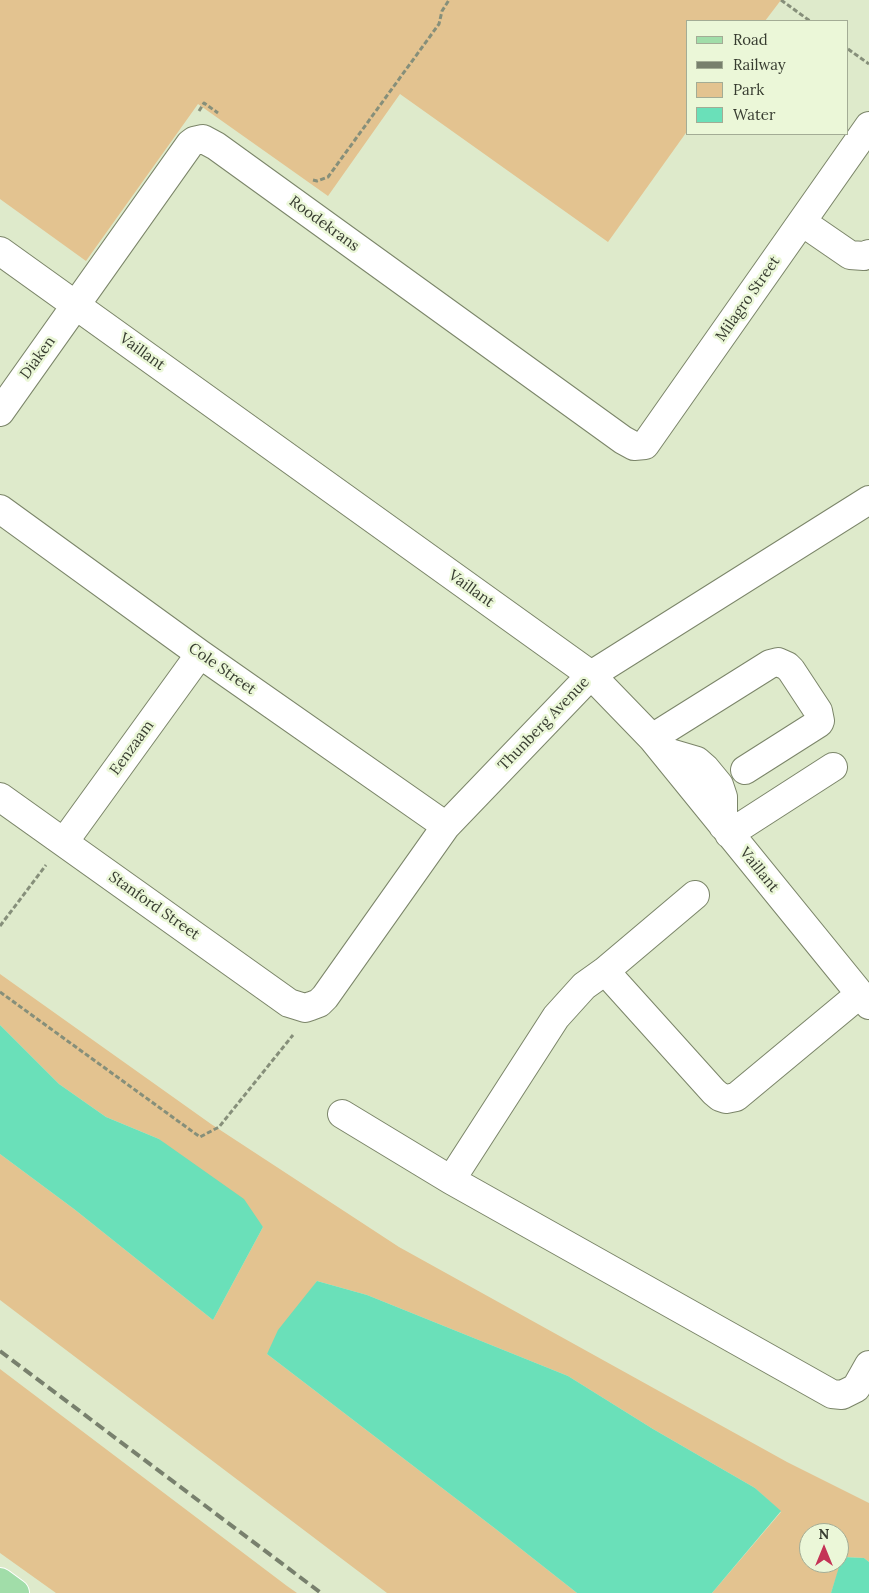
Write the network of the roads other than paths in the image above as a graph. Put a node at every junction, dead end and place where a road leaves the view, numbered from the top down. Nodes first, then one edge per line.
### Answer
1 (869, 126) edge
2 (802, 222) junction
3 (0, 251) edge
4 (869, 254) edge
5 (77, 305) junction
6 (0, 412) edge
7 (615, 434) joint
8 (869, 500) edge
9 (0, 509) edge
10 (200, 654) junction
11 (591, 674) junction
12 (657, 745) junction
13 (833, 767) dead end
14 (744, 770) dead end
15 (0, 797) edge
16 (446, 826) junction
17 (726, 830) junction
18 (64, 842) junction
19 (695, 895) dead end
20 (605, 971) junction
21 (864, 1000) edge
22 (315, 1004) joint
23 (342, 1114) dead end
24 (451, 1180) junction
25 (869, 1365) edge
26 (0, 1582) edge
27 (15, 1593) edge

1 - 2 street, Milagro Street
2 - 4 street
2 - 7 street, Milagro Street
3 - 5 street, Vaillant
5 - 6 street, Diaken
5 - 7 street, Roodekrans
5 - 11 street, Vaillant
8 - 11 street, Thunberg Avenue
9 - 10 street, Cole Street
10 - 16 street, Cole Street
10 - 18 street, Eenzaam
11 - 12 street, Vaillant
11 - 16 street, Thunberg Avenue
12 - 14 street
12 - 17 street, Vaillant
13 - 17 street
15 - 18 street, Stanford Street
16 - 22 street, Thunberg Avenue
17 - 21 street, Vaillant
18 - 22 street, Stanford Street
19 - 20 street
20 - 21 street
20 - 24 street
23 - 24 street
24 - 25 street
26 - 27 main road

